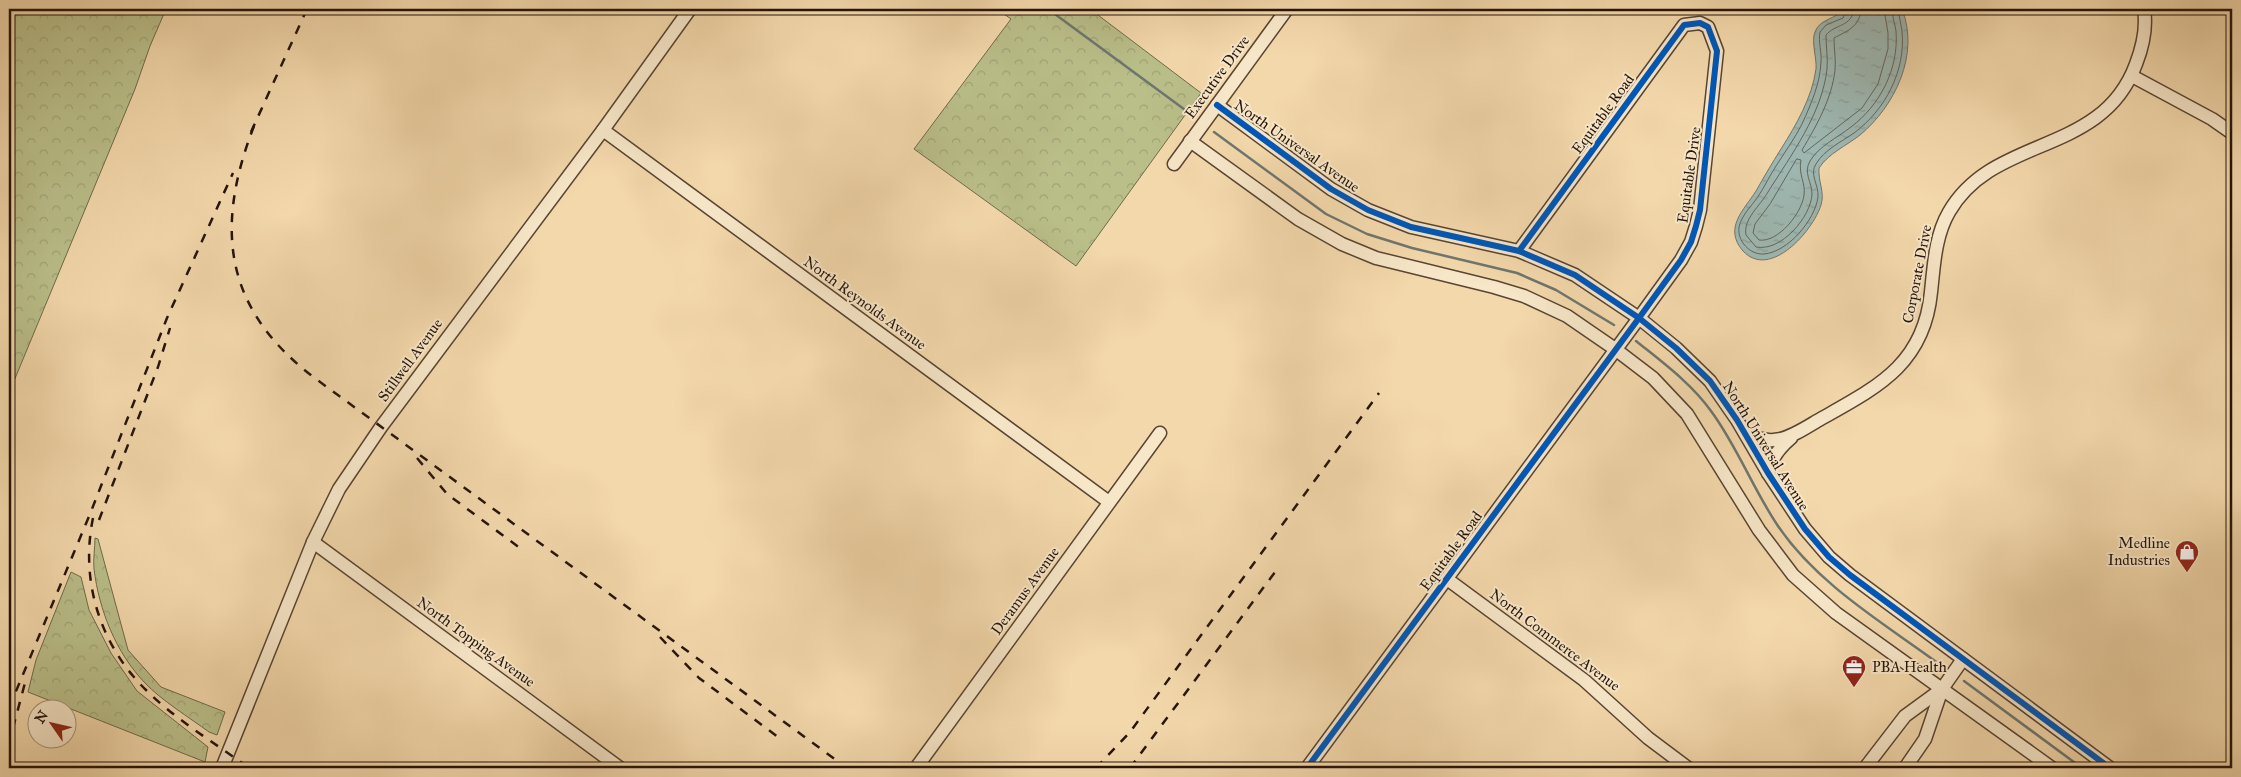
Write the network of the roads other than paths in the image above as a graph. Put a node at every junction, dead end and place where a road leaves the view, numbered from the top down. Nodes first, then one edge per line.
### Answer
1 (690, 9) edge
2 (1287, 9) edge
3 (2144, 9) edge
4 (1714, 41) joint
5 (2132, 76) junction
6 (1217, 105) junction
7 (603, 130) junction
8 (2232, 133) edge
9 (1190, 142) junction
10 (1174, 164) dead end
11 (1519, 251) junction
12 (1639, 318) junction
13 (1615, 349) junction
14 (1743, 430) junction
15 (1160, 433) dead end
16 (1796, 433) junction
17 (1768, 473) junction
18 (1109, 502) junction
19 (313, 542) junction
20 (1447, 579) junction
21 (1963, 659) junction
22 (1942, 689) junction
23 (222, 768) edge
24 (620, 768) edge
25 (916, 768) edge
26 (1307, 768) edge
27 (1686, 768) edge
28 (1865, 768) edge
29 (1905, 768) edge
30 (2052, 768) edge
31 (2110, 768) edge

1 - 7 street, Stillwell Avenue
2 - 6 street, Executive Drive
3 - 5 street, Corporate Drive
4 - 11 street, Equitable Road
4 - 12 street, Equitable Drive
5 - 8 street
5 - 16 street, Corporate Drive
6 - 9 street, Executive Drive
6 - 11 street, North Universal Avenue
7 - 18 street, North Reynolds Avenue
7 - 19 street, Stillwell Avenue
9 - 10 street, Executive Drive
9 - 13 street
11 - 12 street, North Universal Avenue
12 - 13 street, Equitable Drive
12 - 14 street, North Universal Avenue
13 - 20 street, Equitable Road
13 - 22 street
14 - 16 street, Corporate Drive
14 - 17 street, North Universal Avenue
15 - 18 street, Deramus Avenue
16 - 17 street, Corporate Drive
17 - 21 street, North Universal Avenue
18 - 25 street, Deramus Avenue
19 - 23 street, Stillwell Avenue
19 - 24 street, North Topping Avenue
20 - 26 street, Equitable Road
20 - 27 street, North Commerce Avenue
21 - 22 street
21 - 31 street, North Universal Avenue
22 - 28 street
22 - 29 street
22 - 30 street

